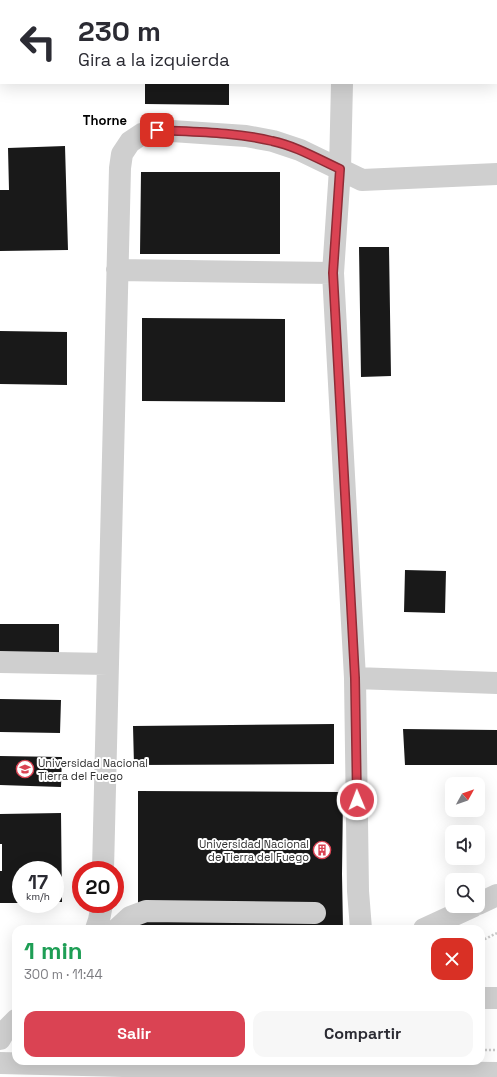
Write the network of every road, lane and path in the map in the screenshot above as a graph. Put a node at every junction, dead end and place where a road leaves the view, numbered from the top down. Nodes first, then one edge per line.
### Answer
1 (342, 84) edge
2 (340, 169) junction
3 (497, 174) edge
4 (117, 270) junction
5 (333, 273) junction
6 (0, 662) edge
7 (108, 664) junction
8 (355, 678) junction
9 (497, 683) edge
10 (103, 861) edge
11 (497, 896) edge
12 (485, 901) edge
13 (100, 913) edge
14 (315, 913) dead end
15 (459, 913) edge
16 (97, 925) edge
17 (121, 925) edge
18 (361, 925) edge
19 (433, 925) edge
20 (497, 933) edge
21 (485, 939) edge
22 (485, 998) edge
23 (497, 998) edge
24 (12, 1024) edge
25 (0, 1039) edge
26 (485, 1050) edge
27 (497, 1050) edge
28 (0, 1063) edge
29 (12, 1063) edge
30 (94, 1065) edge
31 (329, 1070) edge
32 (497, 1073) edge

1 - 2 street
2 - 3 street
2 - 4 street
2 - 5 street
4 - 5 street
4 - 7 street
5 - 8 street
6 - 7 street
7 - 10 street
8 - 9 street
8 - 18 street
11 - 12 street
13 - 16 street
14 - 17 street
15 - 19 street
20 - 21 path
22 - 23 street
24 - 25 street
26 - 27 path
28 - 29 street
30 - 31 street
31 - 32 street

